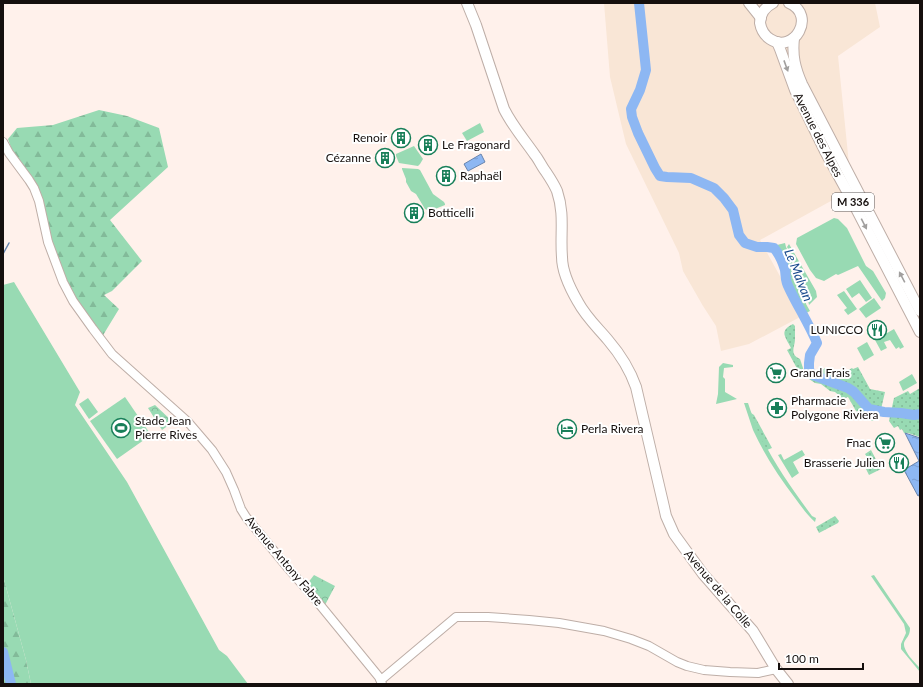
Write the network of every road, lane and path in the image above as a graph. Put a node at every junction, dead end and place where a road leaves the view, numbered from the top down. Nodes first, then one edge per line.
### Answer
1 (467, 3) edge
2 (470, 3) edge
3 (749, 3) edge
4 (767, 4) edge
5 (794, 5) edge
6 (761, 18) junction
7 (476, 25) junction
8 (794, 38) junction
9 (777, 42) junction
10 (3, 142) edge
11 (920, 311) edge
12 (920, 332) edge
13 (776, 670) junction
14 (381, 682) edge
15 (788, 684) edge

1 - 7 main road, Avenue de la Colle
2 - 7 main road, Avenue de la Colle
3 - 6 main road
4 - 6 main road
5 - 8 main road
6 - 9 main road
7 - 13 main road, Avenue de la Colle
8 - 9 main road
11 -> 8 main road, Avenue des Alpes / M 336
9 -> 12 main road, Avenue des Alpes / M 336
10 - 14 street, Avenue Antony Fabre
13 - 14 street
13 - 15 main road, Avenue de la Colle

